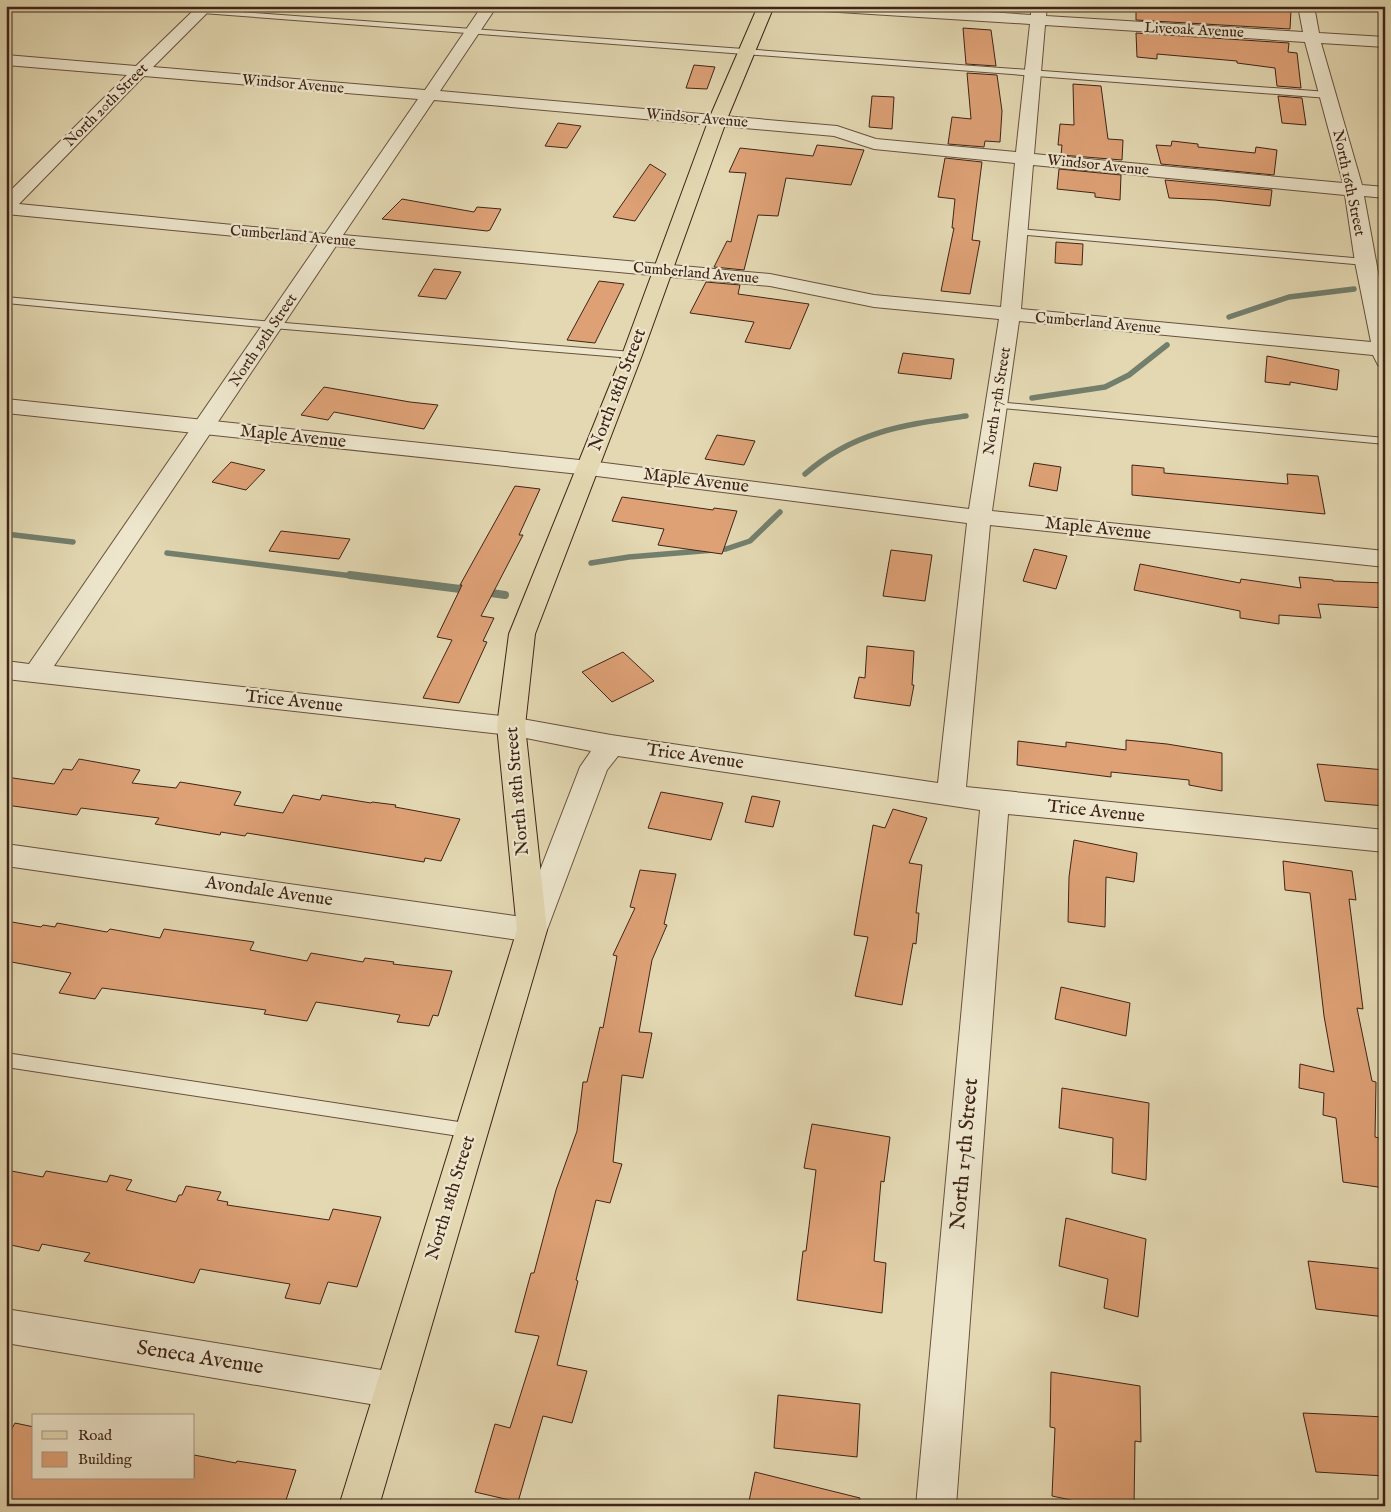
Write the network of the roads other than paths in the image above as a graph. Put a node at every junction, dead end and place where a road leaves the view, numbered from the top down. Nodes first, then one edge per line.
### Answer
1 (490, 6) edge
2 (766, 6) edge
3 (823, 6) edge
4 (1306, 6) edge
5 (204, 9) edge
6 (1039, 13) edge
7 (474, 31) junction
8 (1312, 37) junction
9 (1385, 42) edge
10 (746, 52) junction
11 (6, 60) edge
12 (140, 70) junction
13 (1033, 73) junction
14 (1328, 95) junction
15 (430, 96) junction
16 (718, 119) junction
17 (1025, 157) junction
18 (1354, 191) junction
19 (1385, 193) edge
20 (6, 207) edge
21 (1019, 232) junction
22 (331, 240) junction
23 (1365, 262) junction
24 (665, 269) junction
25 (6, 300) edge
26 (1010, 315) junction
27 (273, 325) junction
28 (1384, 353) edge
29 (632, 355) junction
30 (996, 405) junction
31 (6, 406) edge
32 (203, 428) junction
33 (1385, 441) edge
34 (589, 468) junction
35 (980, 516) junction
36 (1385, 559) edge
37 (6, 670) edge
38 (35, 674) junction
39 (511, 726) junction
40 (611, 745) junction
41 (951, 795) junction
42 (995, 802) junction
43 (1385, 841) edge
44 (6, 855) edge
45 (532, 930) junction
46 (6, 1060) edge
47 (472, 1131) junction
48 (6, 1326) edge
49 (394, 1390) junction
50 (359, 1506) edge
51 (936, 1506) edge

1 - 7 street, North 19th Street
2 - 10 main road, North 18th Street
3 - 6 street, Liveoak Avenue
4 - 8 street, North 16th Street
5 - 7 lane
5 - 12 street, North 20th Street
6 - 8 street, Liveoak Avenue
6 - 13 street, North 17th Street
7 - 10 lane
7 - 15 street, North 19th Street
8 - 9 street, Liveoak Avenue
8 - 14 street, North 16th Street
10 - 13 lane
10 - 16 main road, North 18th Street
11 - 12 street, Windsor Avenue
12 - 15 street, Windsor Avenue
12 - 20 street, North 20th Street
13 - 14 lane
13 - 17 street, North 17th Street
14 - 18 street, North 16th Street
15 - 16 street, Windsor Avenue
15 - 22 street, North 19th Street
16 - 17 street, Windsor Avenue
16 - 24 main road, North 18th Street
17 - 18 street, Windsor Avenue
17 - 21 street, North 17th Street
18 - 19 street, Windsor Avenue
18 - 23 street, North 16th Street
20 - 22 street, Cumberland Avenue
21 - 23 lane
21 - 26 street, North 17th Street
22 - 24 street, Cumberland Avenue
22 - 27 street, North 19th Street
23 - 28 street, North 16th Street
24 - 26 street, Cumberland Avenue
24 - 29 main road, North 18th Street
25 - 27 lane
26 - 28 street, Cumberland Avenue
26 - 30 street, North 17th Street
27 - 29 lane
27 - 32 street, North 19th Street
29 - 34 main road, North 18th Street
30 - 33 lane
30 - 35 street, North 17th Street
31 - 32 street, Maple Avenue
32 - 34 street, Maple Avenue
32 - 38 street, North 19th Street
34 - 35 street, Maple Avenue
34 - 39 main road, North 18th Street
35 - 36 street, Maple Avenue
35 - 41 street, North 17th Street
37 - 38 street, Trice Avenue
38 - 39 street, Trice Avenue
39 - 40 street, Trice Avenue
39 - 45 main road, North 18th Street
40 - 41 street, Trice Avenue
40 - 45 street
41 - 42 street, Trice Avenue
42 - 43 street, Trice Avenue
42 - 51 street, North 17th Street
44 - 45 street, Avondale Avenue
45 - 47 main road, North 18th Street
46 - 47 lane
47 - 49 main road, North 18th Street
48 - 49 street, Seneca Avenue
49 - 50 main road, North 18th Street

